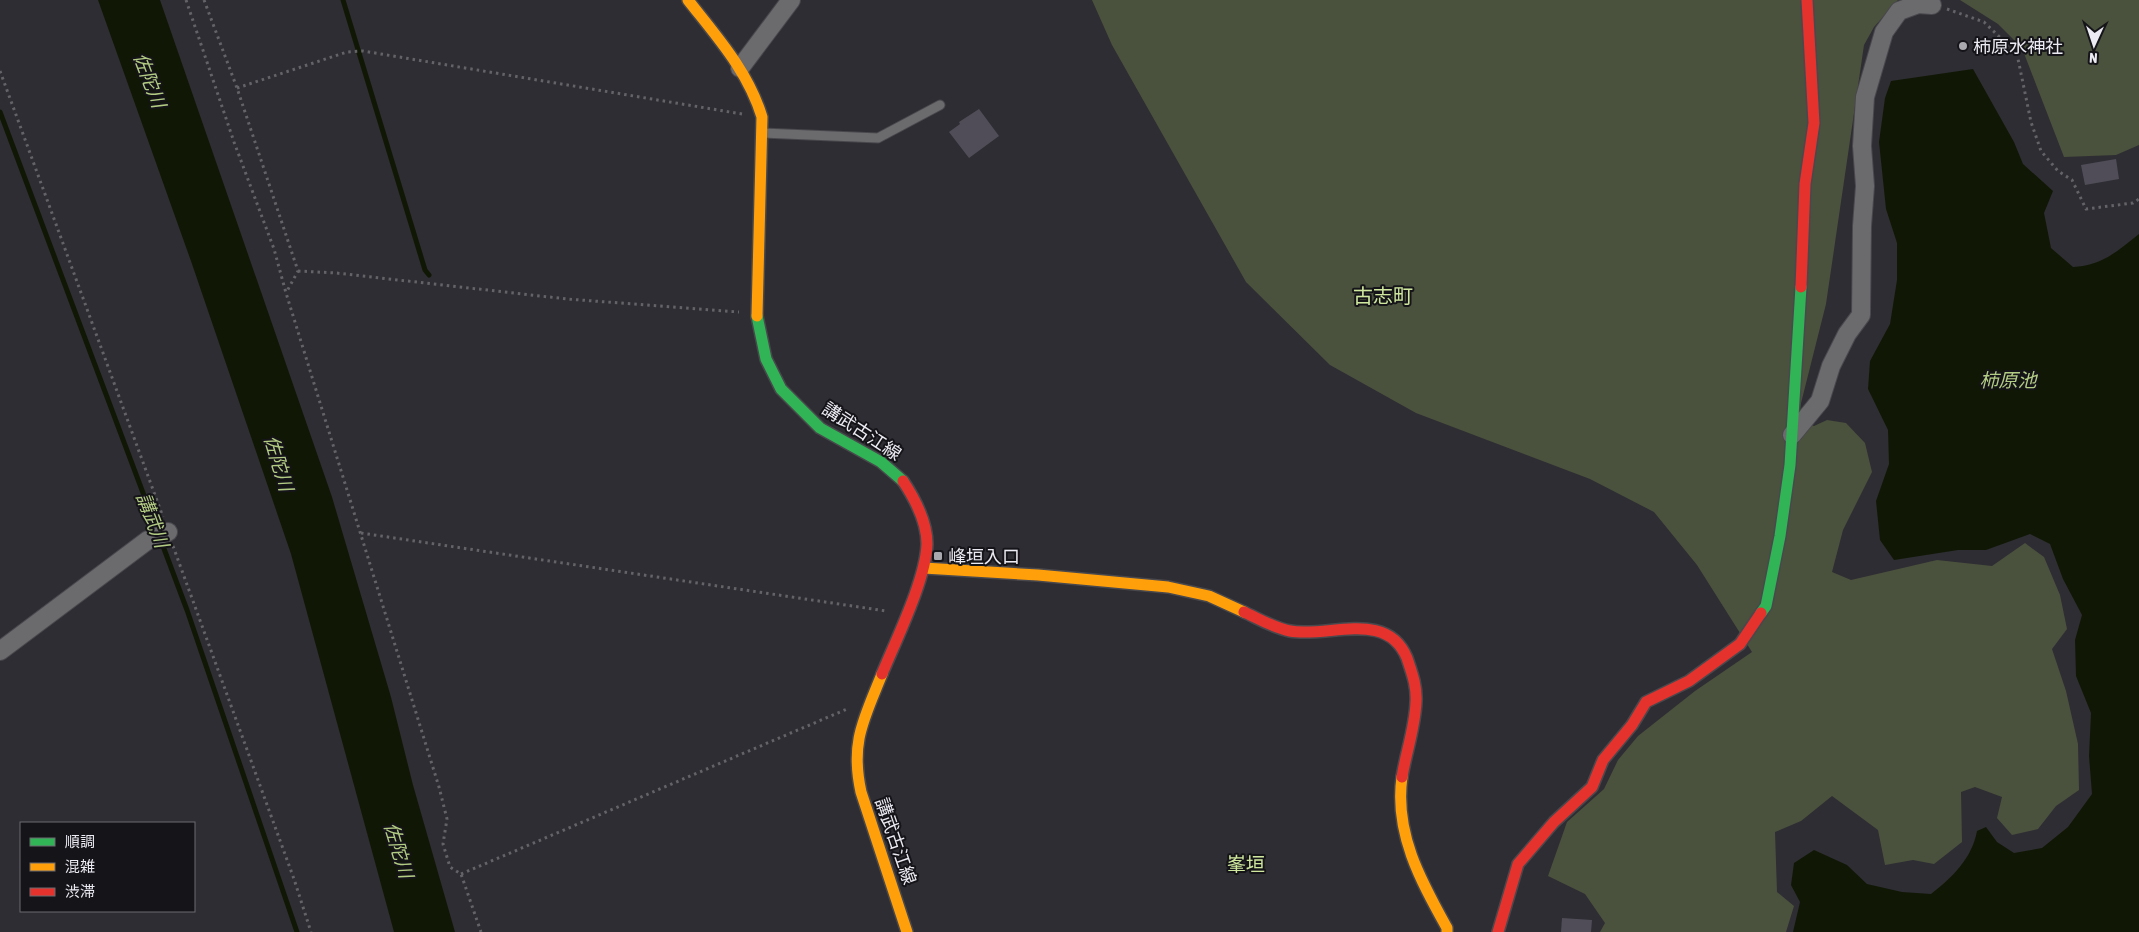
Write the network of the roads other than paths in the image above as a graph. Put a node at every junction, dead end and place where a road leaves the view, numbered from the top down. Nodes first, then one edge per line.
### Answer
1 (688, 0) edge
2 (791, 0) edge
3 (1807, 0) edge
4 (1932, 5) road end
5 (740, 68) junction
6 (940, 105) dead end
7 (763, 133) junction
8 (1792, 434) junction
9 (160, 535) road end
10 (924, 568) junction
11 (0, 651) edge
12 (907, 932) edge
13 (1447, 932) edge
14 (1498, 932) edge

1 - 5 street, 講武古江線
2 - 5 street
3 - 8 street
4 - 8 street
5 - 7 street, 講武古江線
6 - 7 lane
7 - 10 street, 講武古江線
8 - 14 street
9 - 11 street
10 - 12 street, 講武古江線
10 - 13 street

